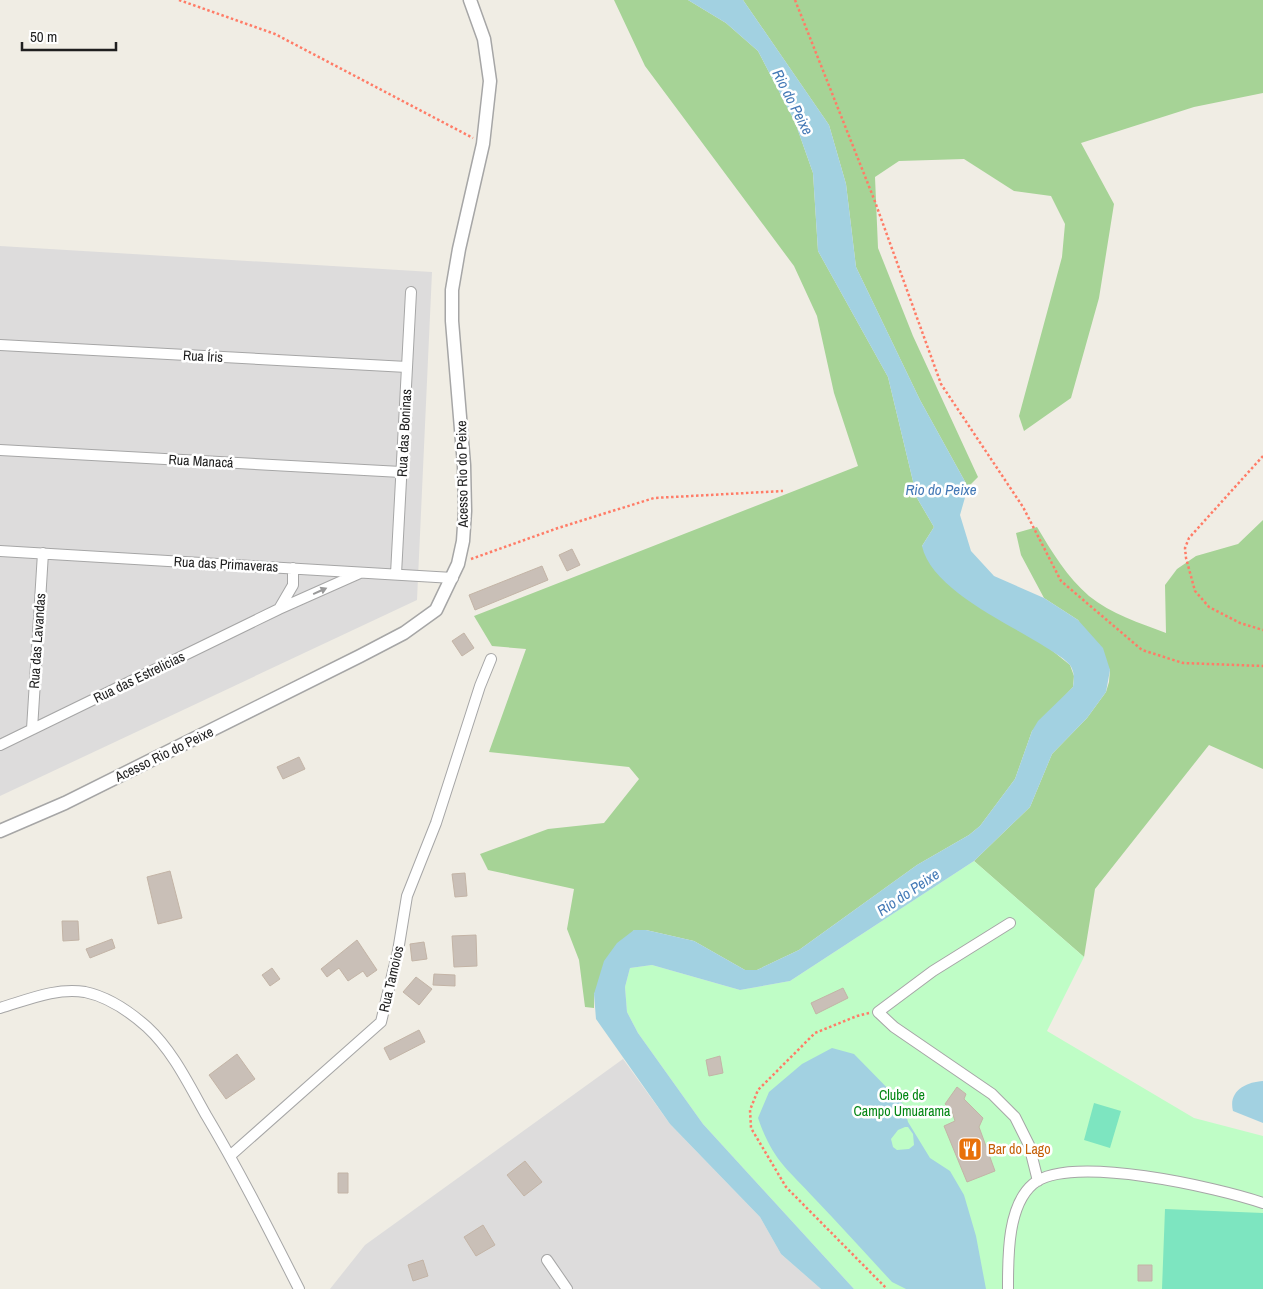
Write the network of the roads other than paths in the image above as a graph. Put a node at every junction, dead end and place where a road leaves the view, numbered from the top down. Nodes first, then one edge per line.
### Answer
1 (470, 0) edge
2 (411, 292) dead end
3 (0, 345) edge
4 (407, 367) junction
5 (0, 450) edge
6 (402, 472) junction
7 (0, 551) edge
8 (43, 553) junction
9 (294, 568) junction
10 (361, 572) junction
11 (396, 574) junction
12 (453, 578) junction
13 (279, 609) junction
14 (491, 659) dead end
15 (32, 729) junction
16 (0, 745) edge
17 (0, 831) edge
18 (1010, 923) dead end
19 (0, 1008) edge
20 (231, 1155) junction
21 (1038, 1180) junction
22 (1263, 1203) edge
23 (547, 1260) dead end
24 (300, 1289) edge
25 (566, 1289) edge
26 (1008, 1289) edge

1 - 12 street, Acesso Rio do Peixe
2 - 4 street, Rua das Boninas
3 - 4 street, Rua Íris
4 - 6 street, Rua das Boninas
5 - 6 street, Rua Manacá
6 - 11 street, Rua das Boninas
7 - 8 street, Rua das Primaveras
8 - 9 street, Rua das Primaveras
8 - 15 street, Rua das Lavandas
9 - 10 street, Rua das Primaveras
9 - 13 street
10 - 11 street, Rua das Primaveras
13 -> 10 street, Rua das Estrelicias
11 - 12 street, Rua das Primaveras
12 - 17 street, Acesso Rio do Peixe
13 - 15 street, Rua das Estrelicias
14 - 20 street, Rua Tamoios
15 - 16 street, Rua das Estrelicias
18 - 21 street
19 - 20 street
20 - 24 street
21 - 22 street
21 - 26 street
23 - 25 street

